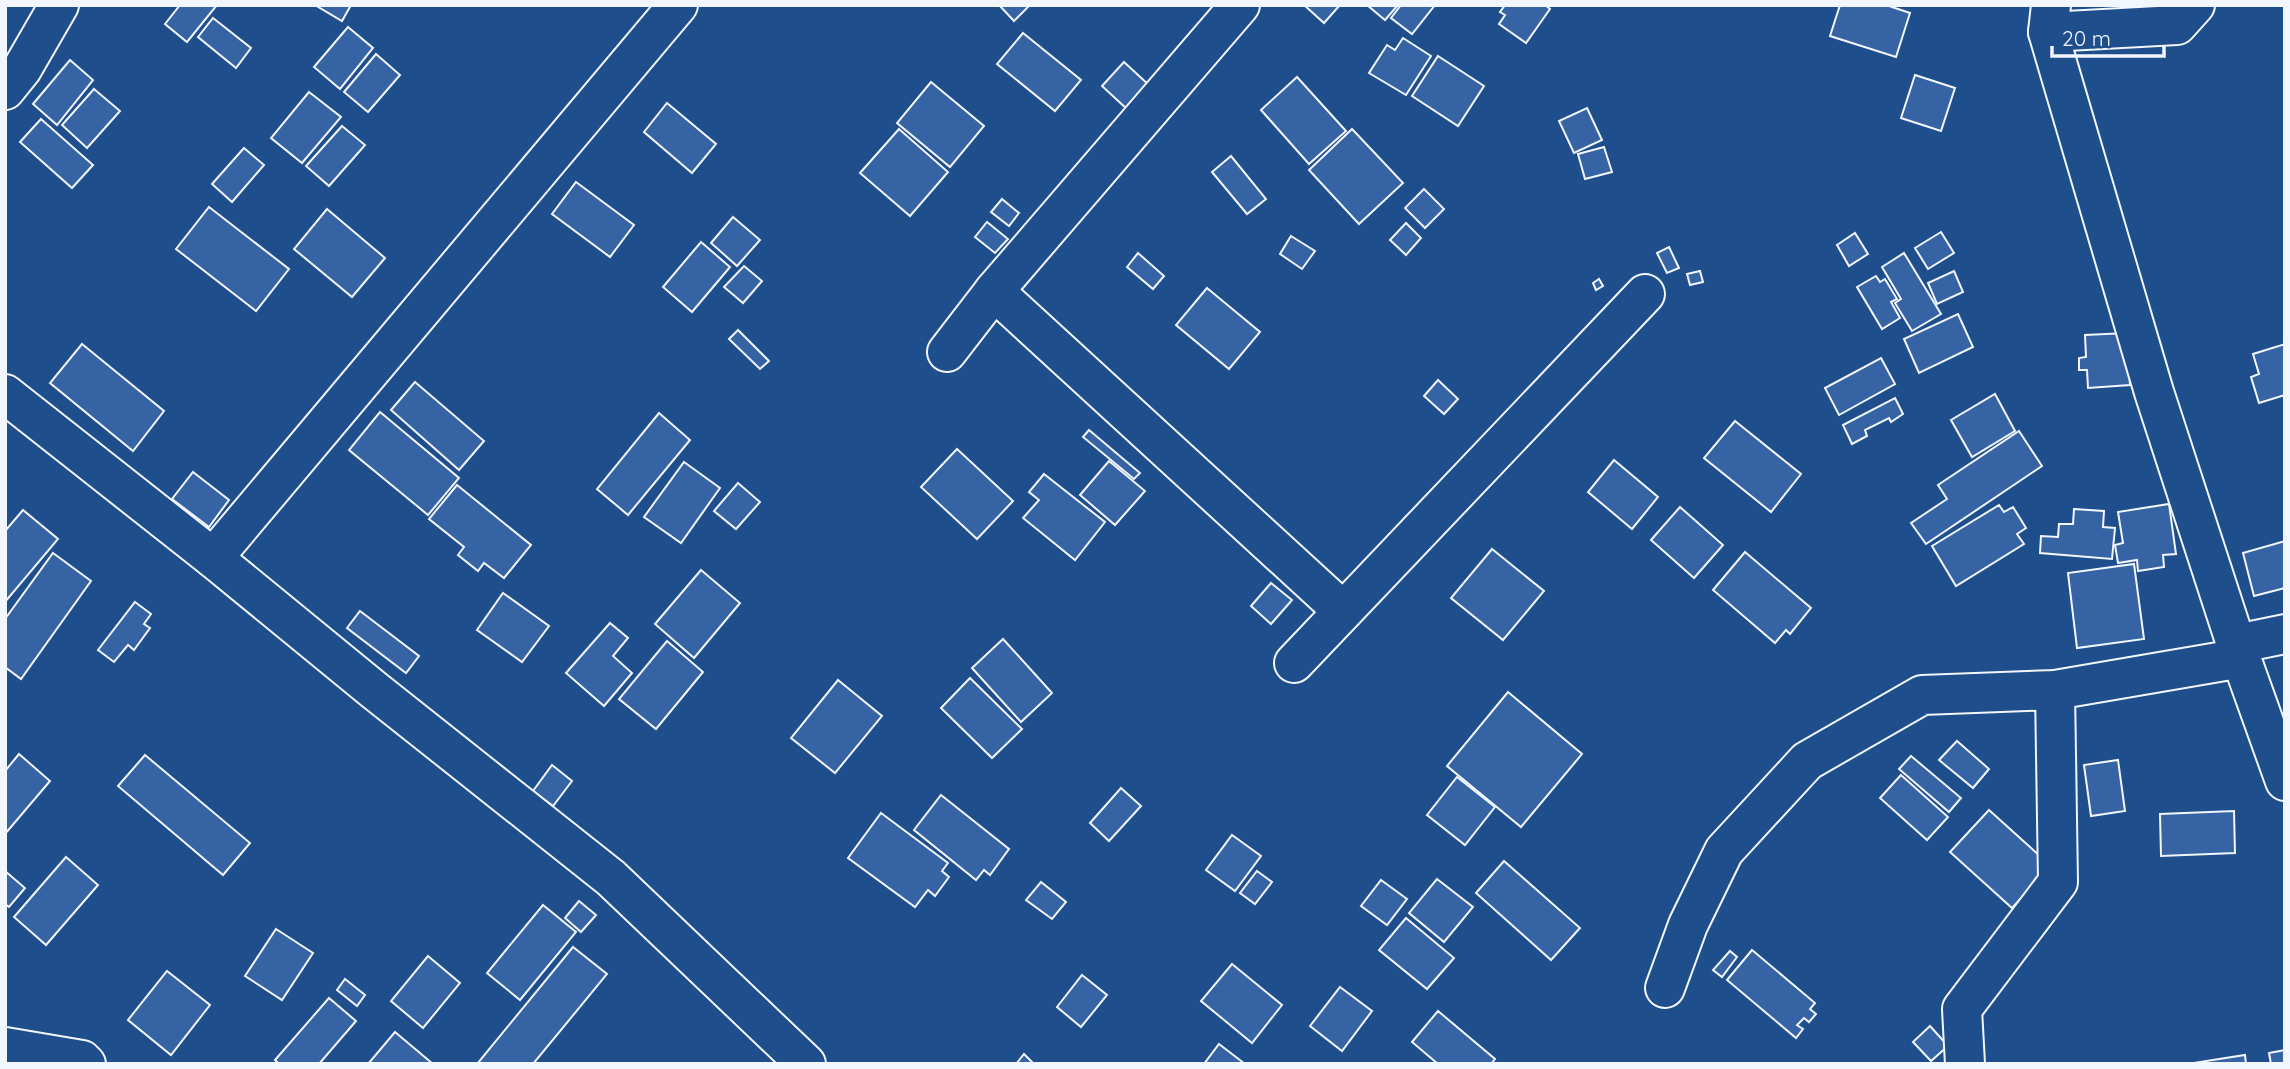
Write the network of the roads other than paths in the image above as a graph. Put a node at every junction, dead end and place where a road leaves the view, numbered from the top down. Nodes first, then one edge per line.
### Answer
1 (60, 5) edge
2 (678, 5) edge
3 (1240, 5) edge
4 (2195, 5) edge
5 (2050, 19) edge
6 (5, 90) edge
7 (993, 291) junction
8 (1645, 294) dead end
9 (947, 352) dead end
10 (5, 394) edge
11 (213, 558) junction
12 (1343, 611) junction
13 (2285, 634) edge
14 (2239, 651) junction
15 (1294, 663) dead end
16 (2055, 690) junction
17 (2285, 781) edge
18 (1664, 988) dead end
19 (5, 1047) edge
20 (86, 1064) edge
21 (806, 1064) edge
22 (1965, 1064) edge

1 - 6 street
2 - 11 street
3 - 7 street
4 - 5 street
5 - 14 street
7 - 9 street
7 - 12 street
8 - 12 street
10 - 11 street
11 - 21 street
12 - 15 street
13 - 14 street
14 - 16 street
14 - 17 street
16 - 18 street
16 - 22 street
19 - 20 street

